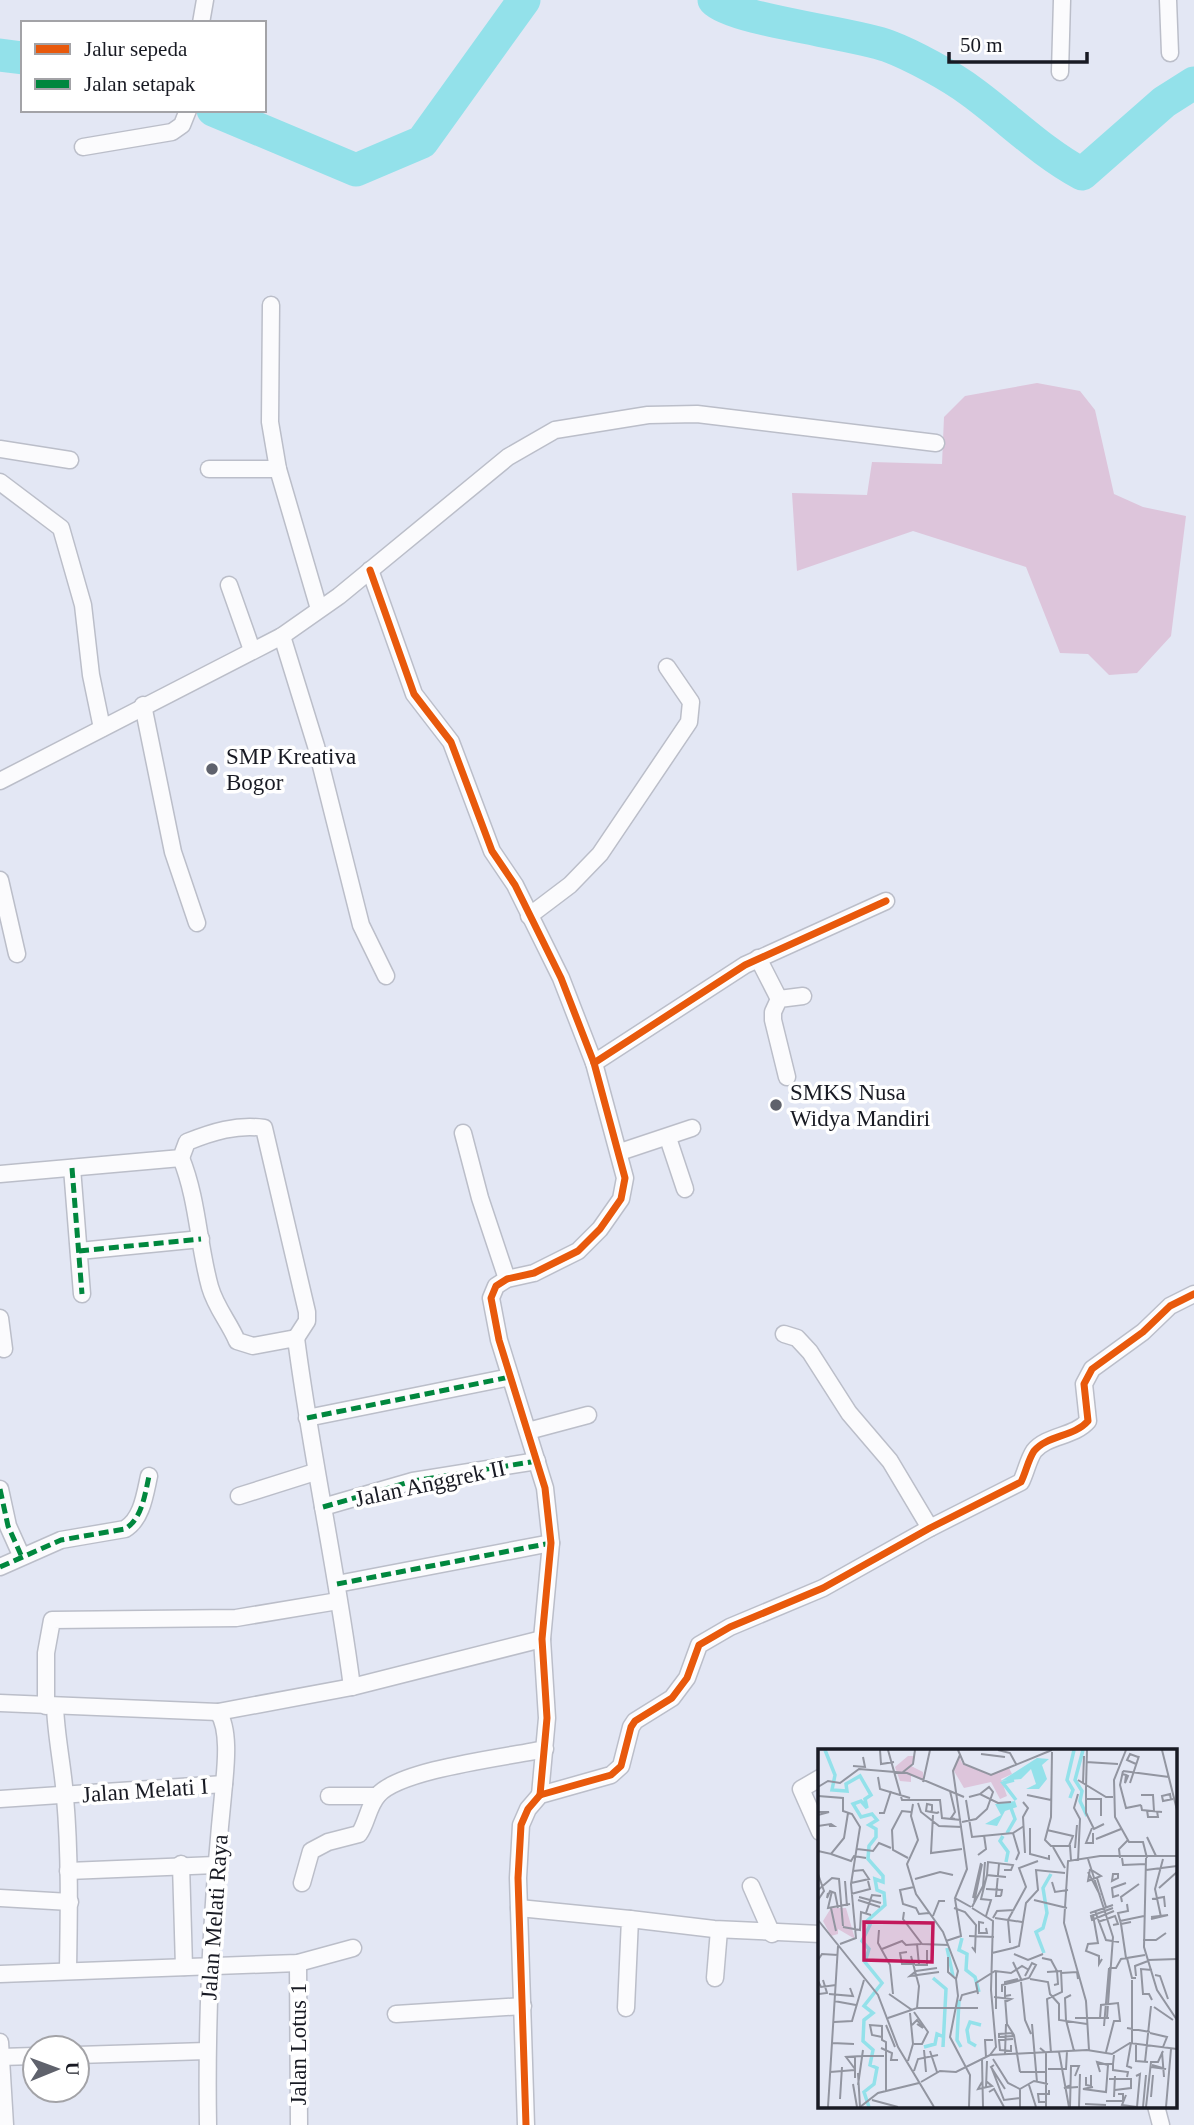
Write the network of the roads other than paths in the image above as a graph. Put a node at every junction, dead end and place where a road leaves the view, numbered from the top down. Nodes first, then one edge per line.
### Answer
1 (205, 0) edge
2 (1062, 0) edge
3 (1168, 0) edge
4 (201, 21) edge
5 (1170, 53) dead end
6 (1060, 72) dead end
7 (188, 112) edge
8 (83, 147) dead end
9 (271, 305) dead end
10 (936, 443) dead end
11 (0, 449) edge
12 (70, 460) dead end
13 (209, 469) dead end
14 (278, 469) junction
15 (0, 482) edge
16 (370, 570) junction
17 (229, 585) dead end
18 (318, 609) junction
19 (282, 636) junction
20 (252, 650) junction
21 (667, 667) dead end
22 (143, 705) junction
23 (102, 728) junction
24 (0, 781) edge
25 (0, 880) edge
26 (886, 901) dead end
27 (529, 916) junction
28 (197, 923) dead end
29 (17, 954) dead end
30 (758, 958) junction
31 (386, 976) dead end
32 (803, 996) dead end
33 (779, 999) junction
34 (594, 1063) junction
35 (788, 1077) dead end
36 (692, 1128) dead end
37 (463, 1133) dead end
38 (668, 1138) junction
39 (620, 1152) junction
40 (181, 1158) junction
41 (72, 1168) junction
42 (0, 1174) edge
43 (685, 1189) dead end
44 (201, 1239) junction
45 (79, 1251) junction
46 (507, 1279) junction
47 (82, 1294) dead end
48 (1194, 1294) edge
49 (0, 1318) edge
50 (784, 1334) dead end
51 (296, 1338) junction
52 (4, 1349) dead end
53 (510, 1377) junction
54 (589, 1415) dead end
55 (307, 1418) junction
56 (528, 1431) junction
57 (537, 1461) junction
58 (315, 1472) junction
59 (149, 1476) dead end
60 (1, 1486) edge
61 (239, 1496) dead end
62 (323, 1507) junction
63 (930, 1528) junction
64 (551, 1544) junction
65 (21, 1555) junction
66 (0, 1567) edge
67 (337, 1592) junction
68 (542, 1639) junction
69 (352, 1686) junction
70 (0, 1703) edge
71 (51, 1706) junction
72 (218, 1712) junction
73 (545, 1749) junction
74 (818, 1779) edge
75 (224, 1784) junction
76 (540, 1795) junction
77 (65, 1796) junction
78 (328, 1796) dead end
79 (377, 1796) junction
80 (0, 1799) edge
81 (818, 1828) edge
82 (181, 1864) junction
83 (216, 1865) junction
84 (68, 1871) junction
85 (302, 1883) dead end
86 (751, 1886) dead end
87 (0, 1898) edge
88 (70, 1902) junction
89 (519, 1908) junction
90 (630, 1919) junction
91 (719, 1930) junction
92 (772, 1934) junction
93 (818, 1934) edge
94 (353, 1948) dead end
95 (298, 1963) junction
96 (209, 1967) junction
97 (184, 1968) junction
98 (68, 1969) junction
99 (0, 1974) edge
100 (715, 1978) dead end
101 (523, 2006) junction
102 (626, 2008) dead end
103 (396, 2014) dead end
104 (207, 2051) junction
105 (0, 2052) edge
106 (21, 2054) edge
107 (91, 2054) edge
108 (1157, 2108) edge
109 (5, 2125) edge
110 (208, 2125) edge
111 (299, 2125) edge
112 (526, 2125) edge
113 (1161, 2125) edge

1 - 4 street
2 - 6 street
3 - 5 street
7 - 8 street
9 - 14 street
10 - 16 street
11 - 12 street
13 - 14 street
14 - 18 street
15 - 23 street
16 - 18 street
16 - 27 street
17 - 20 street
18 - 19 street
19 - 20 street
19 - 31 street
20 - 22 street
21 - 27 street
22 - 23 street
22 - 28 street
23 - 24 street
25 - 29 street
26 - 30 street
27 - 34 street
30 - 33 street
30 - 34 street
32 - 33 street
33 - 35 street
34 - 39 street
36 - 38 street
37 - 46 street
38 - 39 street
38 - 43 street
39 - 46 street
40 - 41 street
40 - 44 street
40 - 51 street
41 - 42 street
41 - 45 street
44 - 45 street
44 - 51 street
45 - 47 street
46 - 53 street
48 - 63 street
49 - 52 street
50 - 63 street
51 - 55 street
53 - 55 street
53 - 56 street
54 - 56 street
55 - 58 street
56 - 57 street
57 - 62 street, Jalan Anggrek II
57 - 64 street
58 - 61 street
58 - 62 street
59 - 65 street
60 - 65 street
62 - 67 street
63 - 76 street
64 - 67 street
64 - 68 street
65 - 66 street
67 - 69 street
67 - 71 street
68 - 69 street
68 - 73 street
69 - 72 street
70 - 71 street
71 - 72 street
71 - 77 street
72 - 75 street, Jalan Melati Raya
73 - 76 street
73 - 79 street
74 - 81 street
75 - 77 street, Jalan Melati I
75 - 83 street, Jalan Melati Raya
76 - 89 street
77 - 80 street, Jalan Melati I
77 - 84 street
78 - 79 street
79 - 85 street
82 - 83 street
82 - 84 street
82 - 97 street
83 - 96 street, Jalan Melati Raya
84 - 88 street
86 - 92 street
87 - 88 street
88 - 98 street
89 - 90 street
89 - 101 street
90 - 91 street
90 - 102 street
91 - 92 street
91 - 100 street
92 - 93 street
94 - 95 street
95 - 96 street
95 - 111 street, Jalan Lotus 1
96 - 97 street
96 - 104 street, Jalan Melati Raya
97 - 98 street
98 - 99 street
101 - 103 street
101 - 112 street
104 - 107 street
104 - 110 street, Jalan Melati Raya
105 - 106 street
105 - 109 street
108 - 113 street

